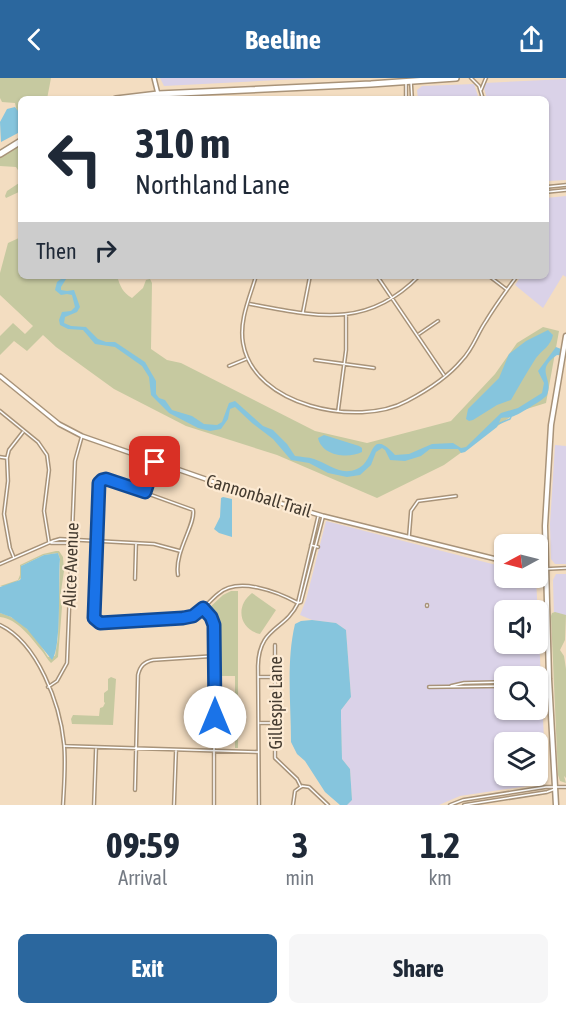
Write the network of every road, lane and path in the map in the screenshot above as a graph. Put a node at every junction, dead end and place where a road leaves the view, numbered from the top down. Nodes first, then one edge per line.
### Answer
1 (153, 78) edge
2 (456, 78) edge
3 (471, 78) edge
4 (486, 78) edge
5 (408, 80) edge
6 (481, 91) junction
7 (158, 94) junction
8 (141, 96) edge
9 (406, 96) edge
10 (411, 96) edge
11 (482, 96) edge
12 (18, 143) edge
13 (0, 154) edge
14 (566, 185) edge
15 (549, 187) edge
16 (566, 190) edge
17 (549, 192) edge
18 (254, 279) edge
19 (309, 279) edge
20 (379, 279) edge
21 (416, 279) edge
22 (493, 279) edge
23 (515, 279) edge
24 (507, 290) junction
25 (393, 299) junction
26 (248, 304) junction
27 (303, 313) junction
28 (345, 315) junction
29 (438, 321) dead end
30 (418, 334) junction
31 (566, 336) edge
32 (247, 358) junction
33 (315, 360) dead end
34 (345, 364) junction
35 (229, 366) dead end
36 (374, 368) dead end
37 (445, 375) junction
38 (0, 376) edge
39 (0, 411) edge
40 (338, 412) junction
41 (24, 430) junction
42 (82, 436) junction
43 (0, 457) edge
44 (7, 458) junction
45 (155, 462) junction
46 (145, 492) junction
47 (456, 496) dead end
48 (318, 514) junction
49 (323, 516) junction
50 (546, 534) edge
51 (408, 537) junction
52 (72, 541) junction
53 (96, 542) junction
54 (50, 543) junction
55 (136, 543) junction
56 (311, 545) junction
57 (318, 547) junction
58 (180, 551) junction
59 (494, 558) edge
60 (14, 559) junction
61 (0, 564) edge
62 (566, 568) edge
63 (548, 569) edge
64 (178, 575) dead end
65 (135, 579) dead end
66 (546, 588) edge
67 (298, 603) junction
68 (203, 608) junction
69 (0, 625) edge
70 (275, 645) dead end
71 (214, 656) junction
72 (258, 677) junction
73 (275, 677) junction
74 (549, 681) joint
75 (494, 682) edge
76 (450, 686) junction
77 (494, 686) edge
78 (48, 687) junction
79 (429, 687) dead end
80 (259, 723) junction
81 (275, 723) junction
82 (64, 746) junction
83 (96, 747) junction
84 (136, 749) junction
85 (176, 750) junction
86 (215, 751) junction
87 (259, 752) junction
88 (301, 787) junction
89 (555, 788) junction
90 (566, 788) edge
91 (135, 790) dead end
92 (63, 805) edge
93 (94, 805) edge
94 (174, 805) edge
95 (214, 805) edge
96 (259, 805) edge
97 (293, 805) edge
98 (328, 805) edge
99 (450, 805) edge
100 (464, 805) edge
101 (556, 805) edge

1 - 7 main road
2 - 5 highway
3 - 6 street
4 - 6 street
5 - 7 highway
5 - 9 street
5 - 10 street
6 - 11 street
7 - 8 highway
12 - 13 highway
14 - 15 street
16 - 17 street
18 - 26 street
19 - 27 street
20 - 25 street
21 - 25 street
22 - 24 street
23 - 24 street
24 - 37 street
25 - 28 street
25 - 30 street
26 - 27 street
26 - 32 street
27 - 28 street
28 - 34 street
29 - 30 street
30 - 37 street
31 - 50 main road
32 - 35 street
32 - 40 street
33 - 34 street
34 - 36 street
34 - 40 street
37 - 40 street
38 - 42 main road, Cannonball Trail
39 - 41 street
41 - 44 street
41 - 54 street
42 - 45 main road, Cannonball Trail
42 - 52 street, Alice Avenue
43 - 44 street
44 - 60 street
45 - 46 street
45 - 48 main road, Cannonball Trail
46 - 53 street
46 - 58 street
47 - 51 street
48 - 49 main road, Cannonball Trail
48 - 56 street
49 - 51 main road, Cannonball Trail
49 - 57 street
51 - 59 main road, Cannonball Trail
52 - 53 street
52 - 54 street
52 - 78 street, Alice Avenue
53 - 55 street
53 - 68 street
54 - 60 street
55 - 58 street
55 - 65 street
56 - 57 street
56 - 67 street
57 - 67 street
58 - 64 street
60 - 61 street
62 - 63 street
66 - 74 main road
67 - 68 street
67 - 72 street
68 - 71 street
69 - 78 street
70 - 73 street, Gillespie Lane
71 - 84 street
71 - 86 street
72 - 73 street
72 - 80 street
73 - 81 street, Gillespie Lane
74 - 89 main road
75 - 76 street
76 - 77 street
76 - 79 street
78 - 82 street
80 - 81 street
80 - 87 street
81 - 88 street, Gillespie Lane
82 - 83 street
82 - 92 street
83 - 84 street
83 - 93 street
84 - 85 street
84 - 91 street
85 - 86 street
85 - 94 street
86 - 87 street
86 - 95 street
87 - 96 street
88 - 97 street
88 - 98 street, Gillespie Lane
89 - 90 street
89 - 99 street
89 - 100 street
89 - 101 main road

